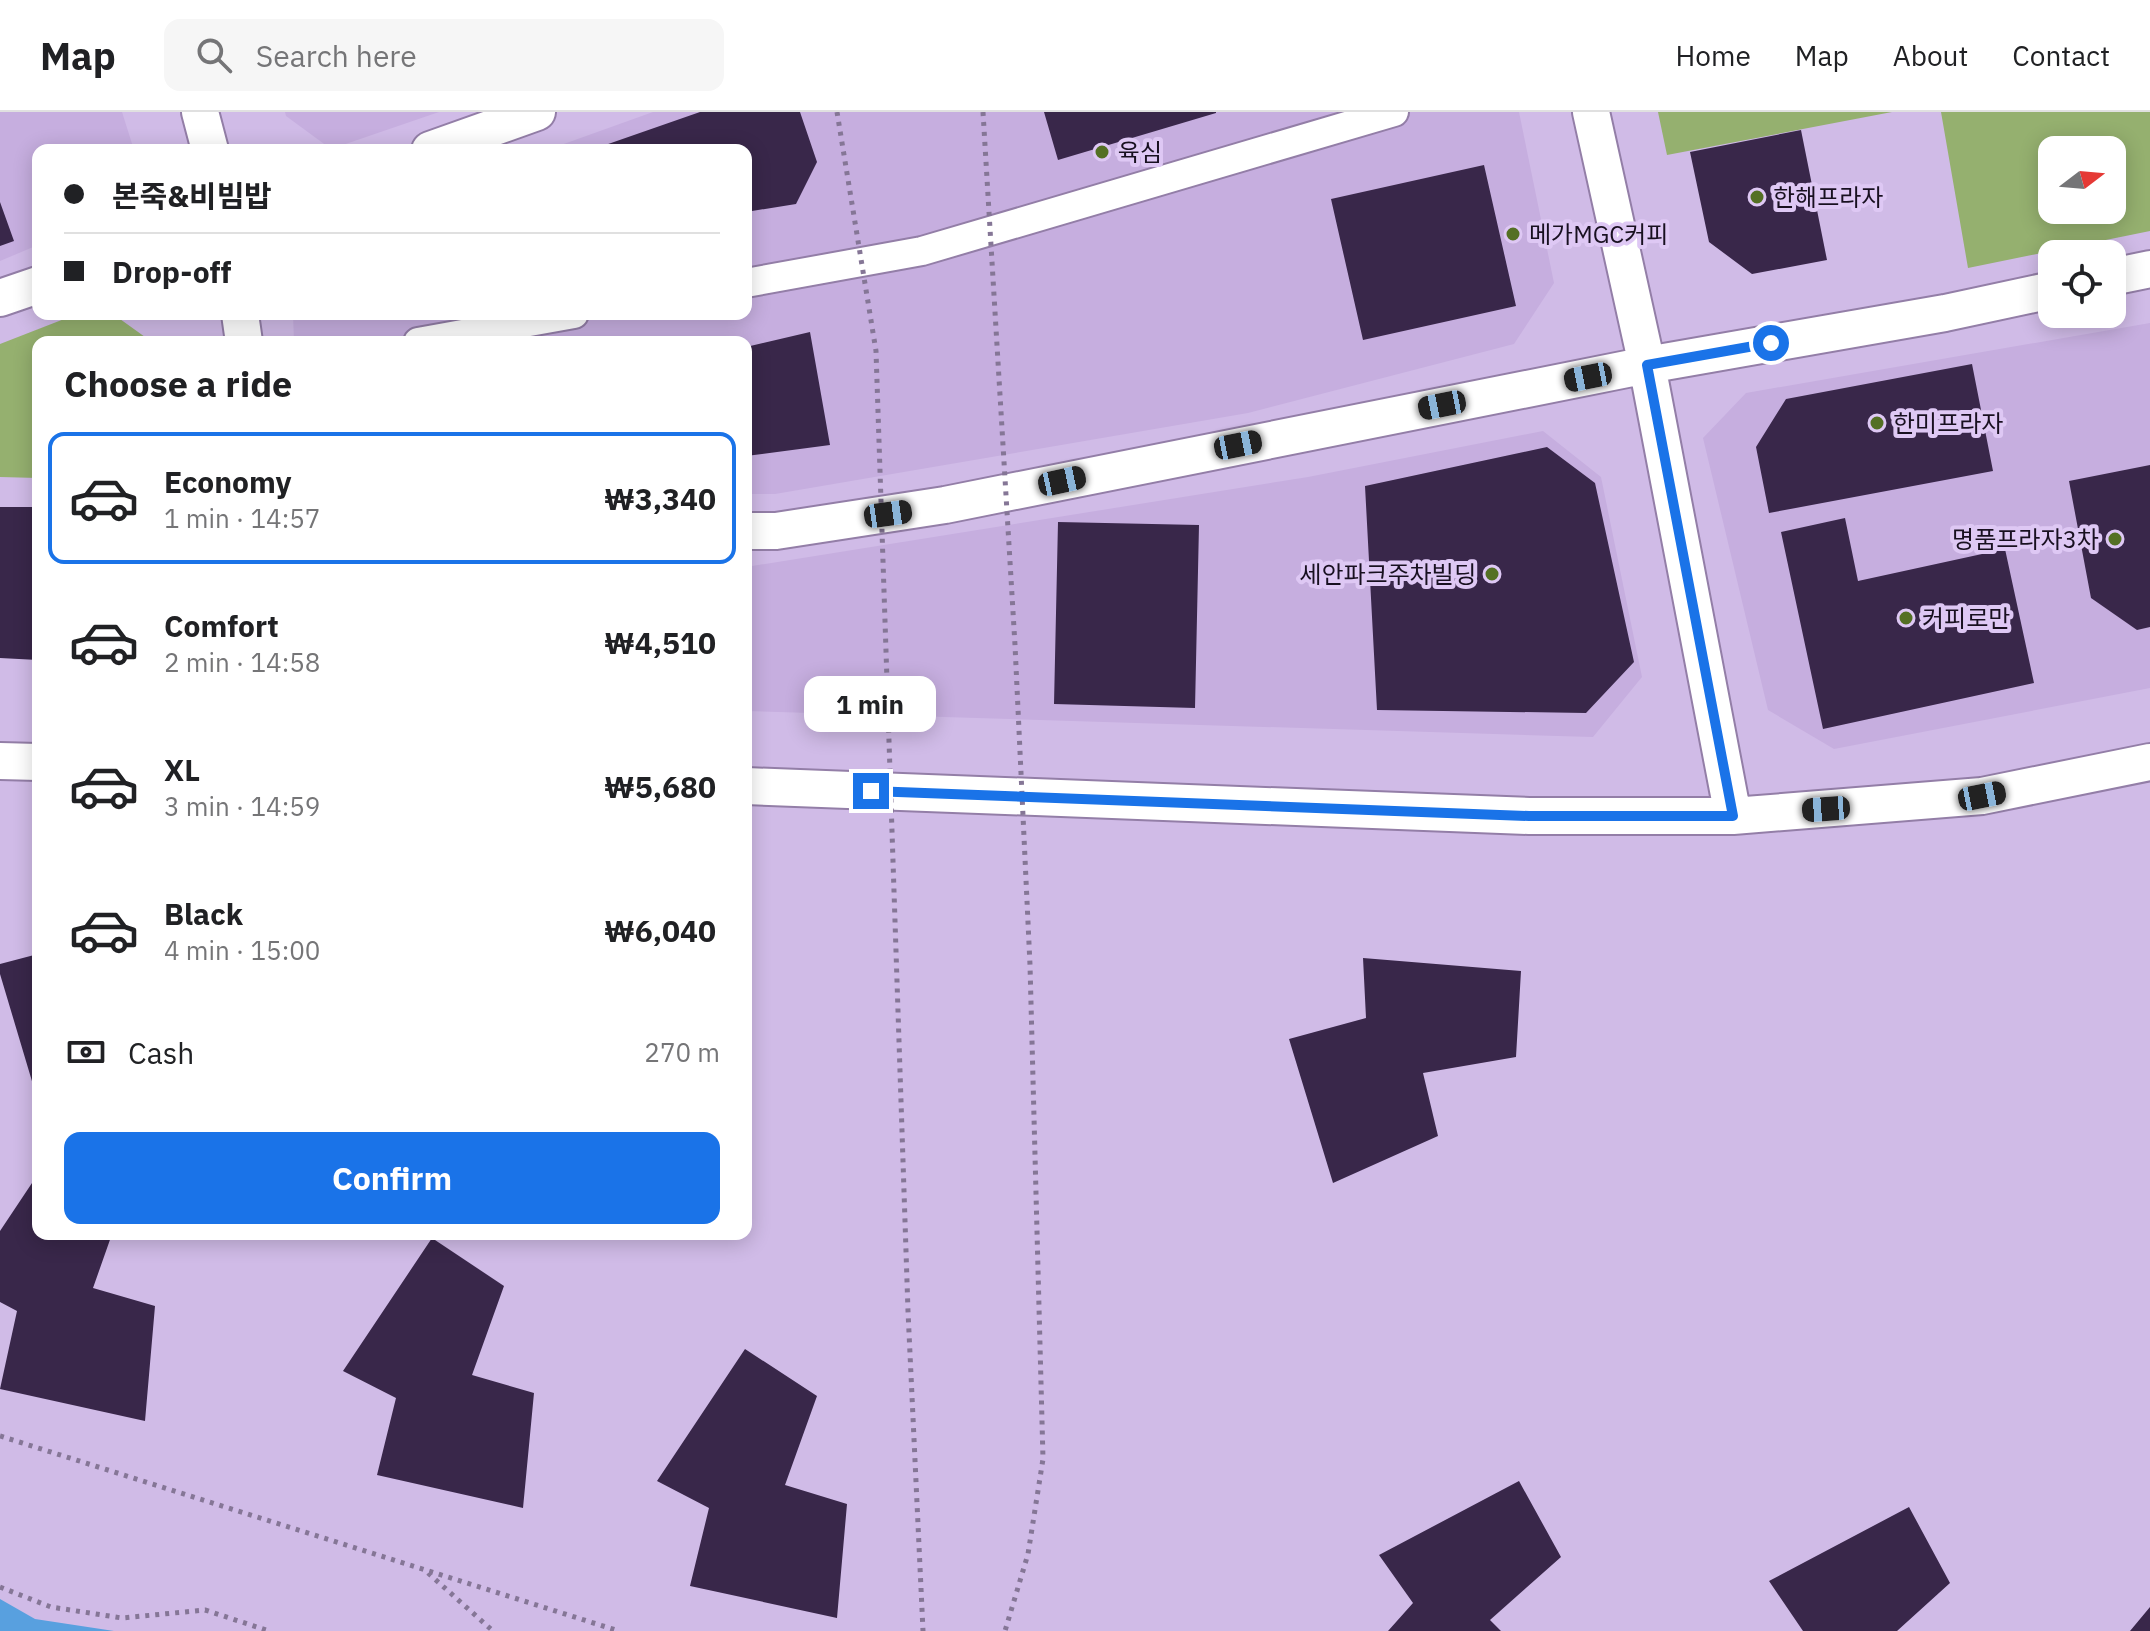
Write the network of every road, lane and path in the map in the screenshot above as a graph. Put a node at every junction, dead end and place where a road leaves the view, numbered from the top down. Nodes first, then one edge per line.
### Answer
1 (200, 112) edge
2 (537, 112) edge
3 (837, 112) edge
4 (983, 112) edge
5 (1394, 112) edge
6 (1591, 112) edge
7 (208, 144) edge
8 (447, 144) edge
9 (2150, 269) edge
10 (2126, 274) edge
11 (752, 282) edge
12 (32, 287) edge
13 (2038, 293) edge
14 (0, 298) edge
15 (541, 320) edge
16 (451, 336) edge
17 (1647, 365) junction
18 (752, 531) edge
19 (0, 761) edge
20 (32, 762) edge
21 (2150, 762) edge
22 (752, 786) edge
23 (1733, 816) junction
24 (0, 1436) edge
25 (425, 1570) junction
26 (0, 1587) edge
27 (269, 1631) edge
28 (493, 1631) edge
29 (619, 1631) edge
30 (923, 1631) edge
31 (1005, 1631) edge

1 - 7 street
2 - 8 street
3 - 30 path, bridge
4 - 31 path, bridge
5 - 11 street
6 - 17 street
9 - 10 street
12 - 14 street
13 - 17 street
15 - 16 street
17 - 18 street
17 - 23 street
19 - 20 street
21 - 23 street
22 - 23 street
24 - 25 path
25 - 28 path
25 - 29 path
26 - 27 path

